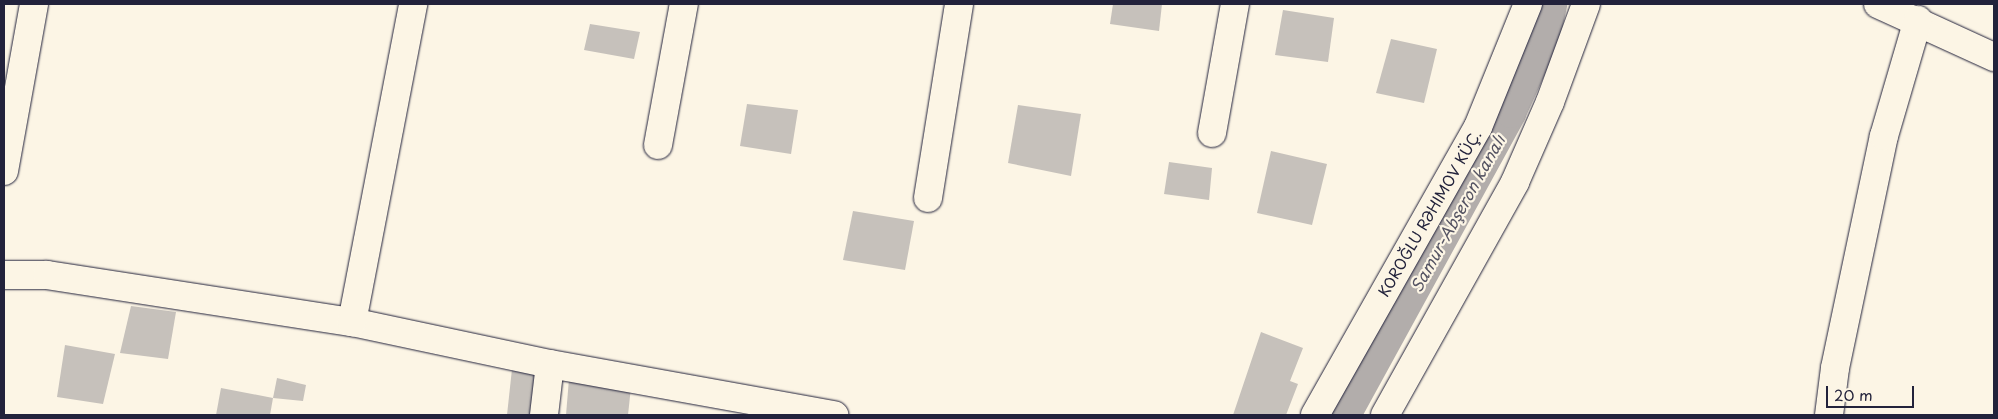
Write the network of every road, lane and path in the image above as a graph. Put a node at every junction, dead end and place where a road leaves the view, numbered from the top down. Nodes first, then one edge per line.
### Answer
1 (34, 4) edge
2 (413, 4) edge
3 (684, 4) edge
4 (959, 4) edge
5 (1235, 4) edge
6 (1528, 4) edge
7 (1586, 4) edge
8 (1878, 4) edge
9 (1918, 20) junction
10 (1994, 57) edge
11 (1212, 132) dead end
12 (658, 145) dead end
13 (4, 171) edge
14 (928, 198) dead end
15 (4, 275) edge
16 (352, 322) junction
17 (550, 364) junction
18 (544, 415) edge
19 (834, 415) edge
20 (1315, 415) edge
21 (1385, 415) edge
22 (1829, 415) edge

1 - 13 street
2 - 16 street
3 - 12 street
4 - 14 street
5 - 11 street
6 - 20 street, KOROĞLU RƏHIMOV KÜÇ.
7 - 21 street
8 - 9 street
9 - 10 street
9 - 22 street
15 - 16 street
16 - 17 street
17 - 18 street
17 - 19 street

